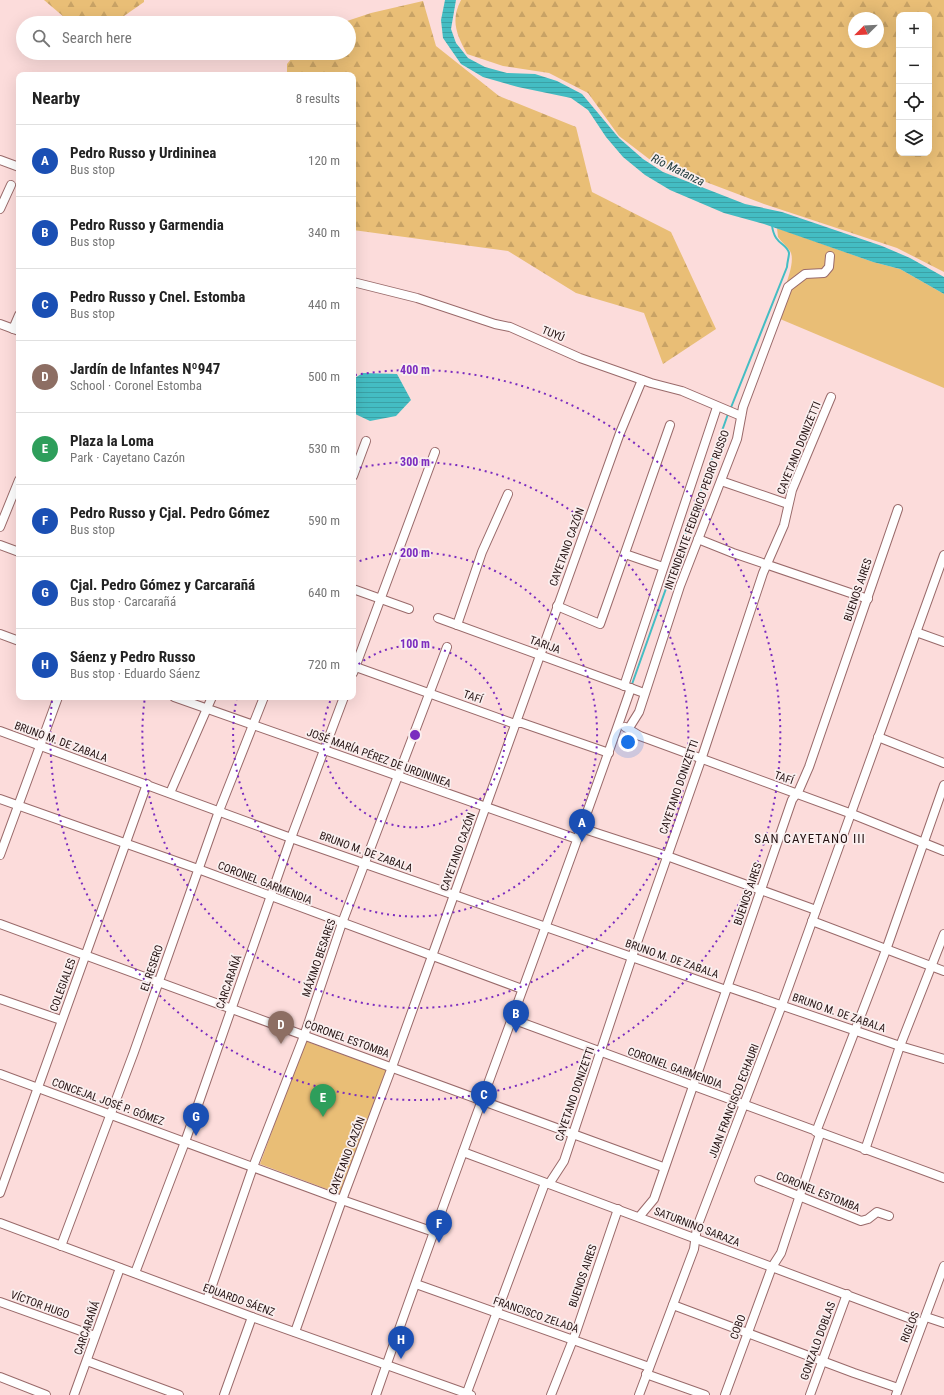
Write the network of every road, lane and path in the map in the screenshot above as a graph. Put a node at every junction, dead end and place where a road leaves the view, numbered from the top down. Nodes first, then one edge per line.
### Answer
1 (0, 160) edge
2 (16, 166) edge
3 (11, 185) dead end
4 (0, 209) edge
5 (830, 256) dead end
6 (356, 283) edge
7 (0, 324) edge
8 (16, 330) edge
9 (642, 380) junction
10 (831, 397) dead end
11 (717, 407) junction
12 (733, 414) junction
13 (670, 425) dead end
14 (366, 441) dead end
15 (435, 452) dead end
16 (356, 468) edge
17 (721, 481) junction
18 (16, 487) edge
19 (508, 494) dead end
20 (788, 504) junction
21 (898, 509) dead end
22 (0, 527) edge
23 (698, 539) junction
24 (0, 545) edge
25 (16, 551) edge
26 (625, 554) junction
27 (944, 555) edge
28 (766, 565) junction
29 (663, 567) junction
30 (356, 590) edge
31 (380, 599) junction
32 (868, 599) junction
33 (557, 606) junction
34 (409, 609) dead end
35 (438, 618) dead end
36 (457, 625) junction
37 (916, 632) junction
38 (0, 634) edge
39 (16, 640) edge
40 (944, 642) edge
41 (447, 647) dead end
42 (540, 655) junction
43 (356, 664) edge
44 (356, 670) edge
45 (628, 687) junction
46 (644, 693) junction
47 (430, 694) junction
48 (57, 700) edge
49 (182, 700) edge
50 (211, 700) edge
51 (263, 700) edge
52 (343, 700) edge
53 (207, 710) junction
54 (516, 723) junction
55 (254, 725) junction
56 (618, 725) junction
57 (629, 728) junction
58 (0, 731) edge
59 (878, 737) junction
60 (40, 746) junction
61 (324, 751) junction
62 (609, 753) junction
63 (701, 760) junction
64 (944, 763) edge
65 (398, 777) junction
66 (147, 784) junction
67 (944, 785) edge
68 (170, 794) junction
69 (797, 794) junction
70 (0, 799) edge
71 (18, 806) junction
72 (486, 808) junction
73 (219, 811) junction
74 (852, 814) junction
75 (581, 828) junction
76 (291, 838) junction
77 (577, 839) junction
78 (126, 843) junction
79 (923, 844) junction
80 (944, 851) edge
81 (0, 855) edge
82 (667, 856) junction
83 (365, 864) junction
84 (198, 869) junction
85 (761, 890) junction
86 (454, 895) junction
87 (271, 896) junction
88 (816, 910) junction
89 (812, 921) junction
90 (342, 923) junction
91 (0, 924) edge
92 (546, 928) junction
93 (944, 934) edge
94 (886, 950) junction
95 (85, 955) junction
96 (432, 957) junction
97 (632, 957) junction
98 (930, 966) junction
99 (944, 971) edge
100 (158, 982) junction
101 (522, 989) junction
102 (727, 989) junction
103 (0, 999) edge
104 (782, 1005) junction
105 (231, 1009) junction
106 (512, 1019) junction
107 (61, 1020) junction
108 (855, 1029) junction
109 (304, 1036) junction
110 (900, 1046) junction
111 (601, 1052) junction
112 (944, 1059) edge
113 (392, 1067) junction
114 (0, 1074) edge
115 (693, 1085) junction
116 (37, 1088) junction
117 (481, 1101) junction
118 (744, 1104) junction
119 (110, 1115) junction
120 (818, 1133) junction
121 (573, 1135) junction
122 (185, 1142) junction
123 (864, 1150) junction
124 (463, 1152) junction
125 (253, 1167) junction
126 (663, 1167) junction
127 (944, 1178) edge
128 (759, 1180) dead end
129 (547, 1184) junction
130 (0, 1193) edge
131 (800, 1197) junction
132 (342, 1200) junction
133 (618, 1210) junction
134 (889, 1216) dead end
135 (639, 1217) junction
136 (0, 1223) edge
137 (434, 1232) junction
138 (695, 1240) junction
139 (61, 1246) junction
140 (944, 1266) edge
141 (772, 1267) junction
142 (120, 1268) junction
143 (135, 1273) junction
144 (416, 1284) junction
145 (847, 1294) junction
146 (207, 1300) junction
147 (0, 1302) edge
148 (673, 1305) junction
149 (497, 1313) junction
150 (252, 1317) junction
151 (924, 1320) junction
152 (944, 1323) edge
153 (295, 1332) junction
154 (748, 1332) junction
155 (95, 1336) junction
156 (572, 1339) junction
157 (87, 1361) junction
158 (823, 1361) junction
159 (386, 1365) junction
160 (647, 1371) junction
161 (0, 1378) edge
162 (897, 1392) edge
163 (468, 1394) edge
164 (46, 1395) edge
165 (74, 1395) edge
166 (179, 1395) edge
167 (224, 1395) edge
168 (376, 1395) edge
169 (551, 1395) edge
170 (639, 1395) edge
171 (704, 1395) edge
172 (725, 1395) edge
173 (810, 1395) edge

1 - 2 street
3 - 4 street
5 - 12 street, INTENDENTE FEDERICO PEDRO RUSSO
6 - 9 street, TUYÚ
7 - 8 street
9 - 11 street, TUYÚ
9 - 33 street, CAYETANO CAZÓN
10 - 20 street, CAYETANO DONIZETTI
11 - 12 street, TUYÚ
11 - 29 street
12 - 17 street, INTENDENTE FEDERICO PEDRO RUSSO
13 - 26 street
14 - 16 street
15 - 31 street
17 - 20 street
17 - 23 street, INTENDENTE FEDERICO PEDRO RUSSO
18 - 22 street
19 - 36 street
20 - 28 street, CAYETANO DONIZETTI
21 - 32 street, BUENOS AIRES
23 - 28 street
23 - 46 street, INTENDENTE FEDERICO PEDRO RUSSO
24 - 25 street
26 - 29 street
26 - 33 street
27 - 37 street, JUAN FRANCISCO ECHAURI
28 - 32 street
28 - 63 street, CAYETANO DONIZETTI
29 - 45 street
30 - 31 street
31 - 34 street
31 - 43 street
32 - 69 street, BUENOS AIRES
33 - 42 street, CAYETANO CAZÓN
35 - 36 street, TARIJA
36 - 42 street, TARIJA
37 - 40 street
37 - 59 street, JUAN FRANCISCO ECHAURI
38 - 39 street
41 - 47 street, MÁXIMO BESARES
42 - 45 street, TARIJA
42 - 54 street, CAYETANO CAZÓN
44 - 47 street, TAFÍ
45 - 46 street, TARIJA
45 - 56 street
46 - 57 street, INTENDENTE FEDERICO PEDRO RUSSO
47 - 54 street, TAFÍ
47 - 65 street, MÁXIMO BESARES
48 - 60 street
49 - 53 street, JOSÉ MARÍA PÉREZ DE URDININEA
50 - 53 street
51 - 55 street, EL RESERO
52 - 61 street, CARCARAÑÁ
53 - 55 street, JOSÉ MARÍA PÉREZ DE URDININEA
53 - 68 street
54 - 62 street, TAFÍ
54 - 72 street, CAYETANO CAZÓN
55 - 61 street, JOSÉ MARÍA PÉREZ DE URDININEA
55 - 73 street, EL RESERO
56 - 57 street, TAFÍ
56 - 62 street
57 - 63 street, TAFÍ
58 - 60 street, BRUNO M. DE ZABALA
59 - 64 street
59 - 74 street, JUAN FRANCISCO ECHAURI
60 - 66 street, BRUNO M. DE ZABALA
60 - 71 street
61 - 65 street, JOSÉ MARÍA PÉREZ DE URDININEA
61 - 76 street, CARCARAÑÁ
62 - 75 street
63 - 69 street, TAFÍ
63 - 82 street, CAYETANO DONIZETTI
65 - 72 street, JOSÉ MARÍA PÉREZ DE URDININEA
65 - 83 street, MÁXIMO BESARES
66 - 68 street, BRUNO M. DE ZABALA
66 - 78 street, COLEGIALES
67 - 79 street, COBO
68 - 73 street, BRUNO M. DE ZABALA
69 - 74 street, TAFÍ
69 - 85 street, BUENOS AIRES
70 - 71 street, CORONEL GARMENDIA
71 - 78 street, CORONEL GARMENDIA
71 - 81 street
72 - 77 street, JOSÉ MARÍA PÉREZ DE URDININEA
72 - 86 street, CAYETANO CAZÓN
73 - 76 street, BRUNO M. DE ZABALA
73 - 84 street, EL RESERO
74 - 79 street, TAFÍ
74 - 88 street, JUAN FRANCISCO ECHAURI
75 - 77 street
75 - 82 street
76 - 83 street, BRUNO M. DE ZABALA
76 - 87 street, CARCARAÑÁ
77 - 92 street
78 - 84 street, CORONEL GARMENDIA
78 - 95 street, COLEGIALES
79 - 80 street, TAFÍ
79 - 94 street, COBO
82 - 85 street
82 - 97 street, CAYETANO DONIZETTI
83 - 86 street, BRUNO M. DE ZABALA
83 - 90 street, MÁXIMO BESARES
84 - 87 street, CORONEL GARMENDIA
84 - 100 street, EL RESERO
85 - 88 street
85 - 102 street, BUENOS AIRES
86 - 92 street, BRUNO M. DE ZABALA
86 - 96 street, CAYETANO CAZÓN
87 - 90 street, CORONEL GARMENDIA
87 - 105 street, CARCARAÑÁ
88 - 89 street, JUAN FRANCISCO ECHAURI
89 - 94 street
89 - 104 street, JUAN FRANCISCO ECHAURI
90 - 96 street, CORONEL GARMENDIA
90 - 109 street, MÁXIMO BESARES
91 - 95 street, CORONEL ESTOMBA
92 - 97 street, BRUNO M. DE ZABALA
92 - 101 street
93 - 98 street
94 - 98 street
94 - 108 street, COBO
95 - 100 street, CORONEL ESTOMBA
95 - 107 street, COLEGIALES
96 - 101 street, CORONEL GARMENDIA
96 - 113 street, CAYETANO CAZÓN
97 - 102 street, BRUNO M. DE ZABALA
97 - 111 street, CAYETANO DONIZETTI
98 - 99 street
98 - 110 street
100 - 105 street, CORONEL ESTOMBA
100 - 119 street, EL RESERO
101 - 106 street
102 - 104 street, BRUNO M. DE ZABALA
102 - 115 street, BUENOS AIRES
103 - 107 street
104 - 108 street, BRUNO M. DE ZABALA
104 - 118 street, JUAN FRANCISCO ECHAURI
105 - 109 street, CORONEL ESTOMBA
105 - 122 street, CARCARAÑÁ
106 - 111 street, CORONEL GARMENDIA
106 - 117 street
107 - 116 street, COLEGIALES
108 - 110 street, BRUNO M. DE ZABALA
108 - 120 street, COBO
109 - 113 street, CORONEL ESTOMBA
109 - 125 street, MÁXIMO BESARES
110 - 112 street, BRUNO M. DE ZABALA
110 - 123 street
111 - 115 street, CORONEL GARMENDIA
111 - 121 street, CAYETANO DONIZETTI
113 - 117 street, CORONEL ESTOMBA
113 - 132 street, CAYETANO CAZÓN
114 - 116 street, CONCEJAL JOSÉ P. GÓMEZ
115 - 118 street, CORONEL GARMENDIA
115 - 126 street, BUENOS AIRES
116 - 119 street, CONCEJAL JOSÉ P. GÓMEZ
116 - 130 street, COLEGIALES
117 - 121 street, CORONEL ESTOMBA
117 - 124 street
118 - 120 street, CORONEL GARMENDIA
118 - 138 street, JUAN FRANCISCO ECHAURI
119 - 122 street, CONCEJAL JOSÉ P. GÓMEZ
119 - 139 street, EL RESERO
120 - 123 street, CORONEL GARMENDIA
120 - 131 street, COBO
121 - 126 street, CORONEL ESTOMBA
121 - 129 street, CAYETANO DONIZETTI
122 - 125 street, CONCEJAL JOSÉ P. GÓMEZ
122 - 143 street, CARCARAÑÁ
123 - 127 street, CORONEL GARMENDIA
124 - 129 street, SATURNINO SARAZA
124 - 137 street
125 - 132 street, CONCEJAL JOSÉ P. GÓMEZ
125 - 146 street, MÁXIMO BESARES
126 - 135 street, BUENOS AIRES
128 - 131 street, CORONEL ESTOMBA
129 - 133 street, SATURNINO SARAZA
129 - 149 street, CAYETANO DONIZETTI
131 - 134 street, CORONEL ESTOMBA
131 - 141 street, COBO
132 - 137 street, CONCEJAL JOSÉ P. GÓMEZ
132 - 153 street, CAYETANO CAZÓN
133 - 135 street, SATURNINO SARAZA
133 - 156 street, BUENOS AIRES
135 - 138 street, SATURNINO SARAZA
136 - 139 street, EDUARDO SÁENZ
137 - 144 street
138 - 141 street, SATURNINO SARAZA
138 - 148 street, JUAN FRANCISCO ECHAURI
139 - 142 street, EDUARDO SÁENZ
140 - 151 street, RIGLOS
141 - 145 street, SATURNINO SARAZA
141 - 154 street, COBO
142 - 143 street, EDUARDO SÁENZ
142 - 155 street, CARCARAÑÁ
143 - 146 street, EDUARDO SÁENZ
144 - 149 street, FRANCISCO ZELADA
144 - 159 street
145 - 151 street, SATURNINO SARAZA
145 - 158 street, GONZALO DOBLAS
146 - 150 street, EDUARDO SÁENZ
147 - 155 street, VÍCTOR HUGO
148 - 154 street
148 - 160 street, JUAN FRANCISCO ECHAURI
149 - 156 street, FRANCISCO ZELADA
149 - 163 street, CAYETANO DONIZETTI
150 - 153 street, EDUARDO SÁENZ
150 - 167 street
151 - 152 street, SATURNINO SARAZA
151 - 162 street, RIGLOS
153 - 159 street, EDUARDO SÁENZ
154 - 158 street
154 - 172 street, COBO
155 - 157 street, CARCARAÑÁ
156 - 160 street, FRANCISCO ZELADA
156 - 169 street, BUENOS AIRES
157 - 165 street, CARCARAÑÁ
157 - 166 street
158 - 162 street
158 - 173 street, GONZALO DOBLAS
159 - 163 street, EDUARDO SÁENZ
159 - 168 street
160 - 170 street, JUAN FRANCISCO ECHAURI
160 - 171 street, FRANCISCO ZELADA
161 - 164 street

